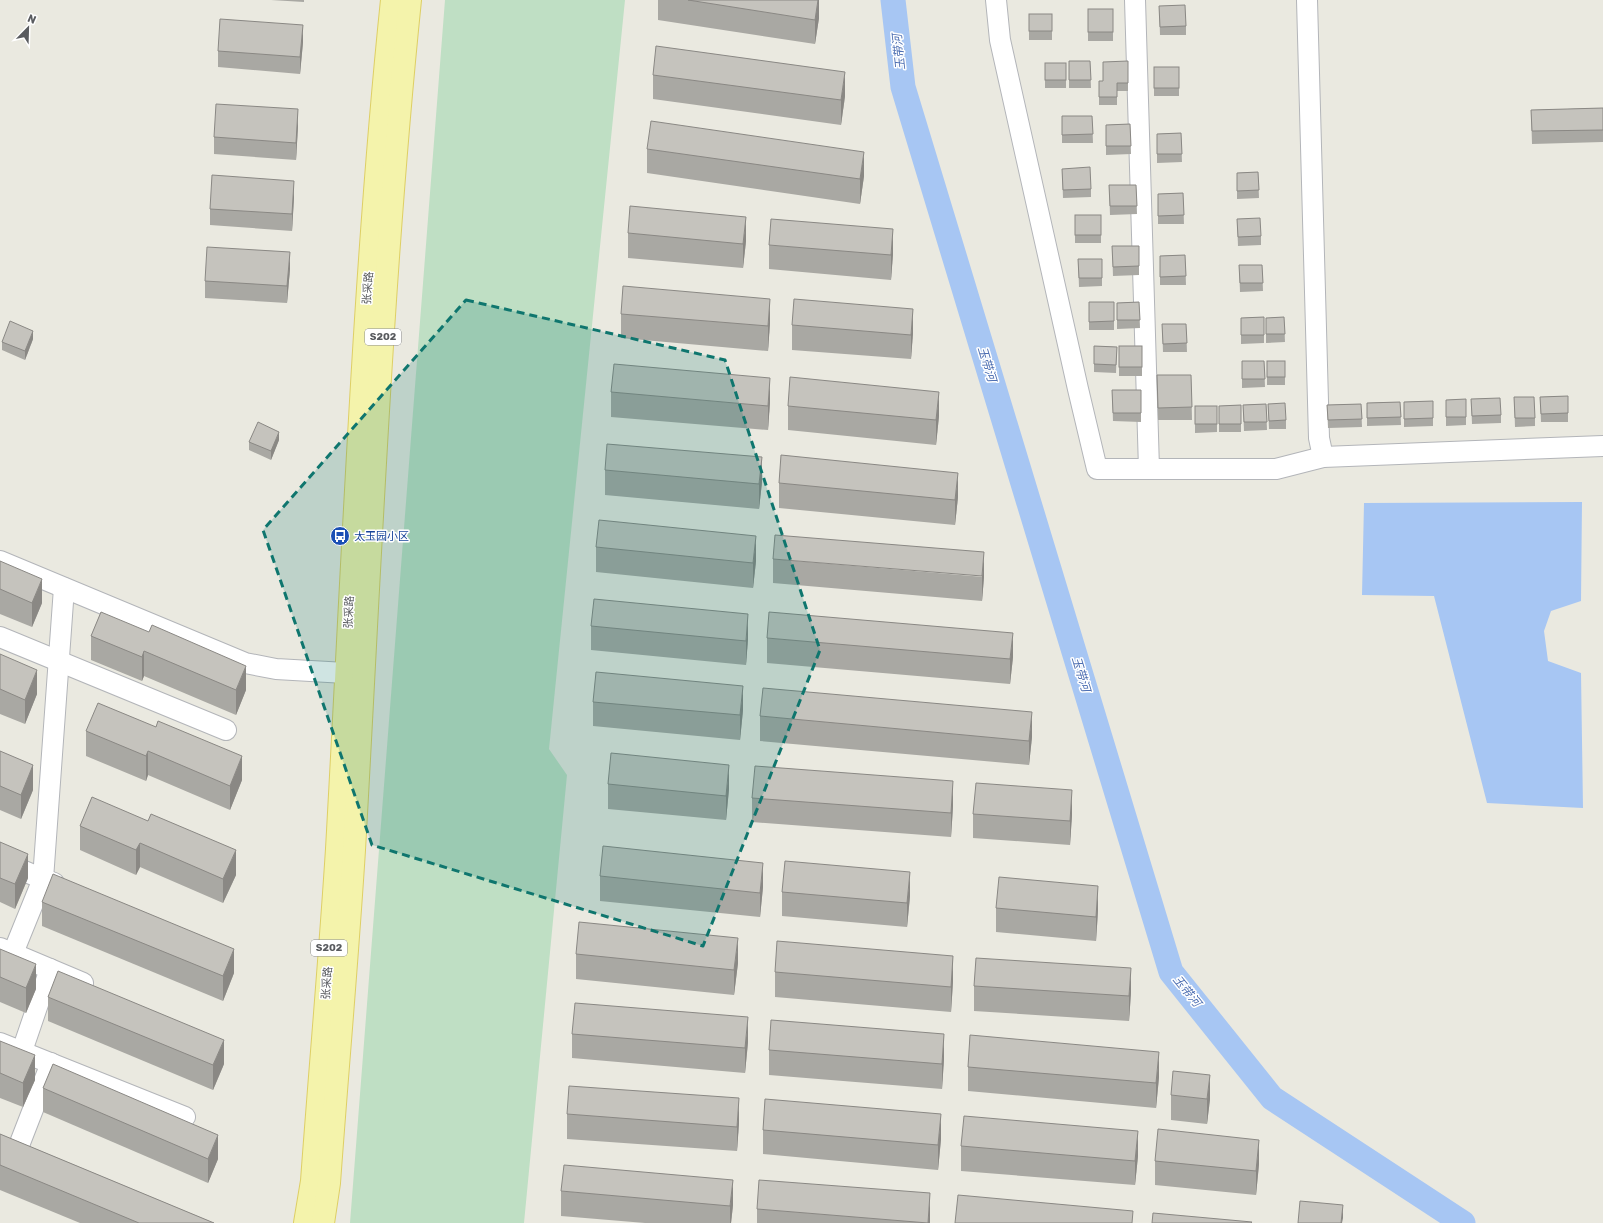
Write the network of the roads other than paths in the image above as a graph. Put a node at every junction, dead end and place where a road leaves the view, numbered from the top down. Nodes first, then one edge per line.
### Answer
1 (392, 0) edge
2 (410, 0) edge
3 (996, 0) edge
4 (1135, 0) edge
5 (1308, 0) edge
6 (1603, 446) edge
7 (1323, 457) junction
8 (1149, 469) junction
9 (0, 562) edge
10 (64, 588) junction
11 (0, 637) edge
12 (58, 661) junction
13 (355, 674) junction
14 (226, 730) dead end
15 (0, 861) edge
16 (43, 879) junction
17 (72, 891) edge
18 (6, 950) edge
19 (50, 969) junction
20 (101, 991) edge
21 (0, 1043) edge
22 (22, 1051) junction
23 (51, 1063) junction
24 (185, 1117) dead end
25 (0, 1141) edge
26 (305, 1223) edge
27 (323, 1223) edge

1 - 13 main road, 张采路 / S202
2 - 13 main road, 张采路 / S202
3 - 8 street
4 - 8 street
5 - 7 street
6 - 7 street
7 - 8 street
9 - 10 street
10 - 12 street
10 - 13 street
11 - 12 street
12 - 14 street
12 - 16 street
13 - 26 main road, 张采路 / S202
13 - 27 main road, 张采路 / S202
15 - 16 street
16 - 17 street
16 - 18 street
18 - 19 street
19 - 20 street
19 - 22 street
21 - 22 street
22 - 23 street
23 - 24 street
23 - 25 street

